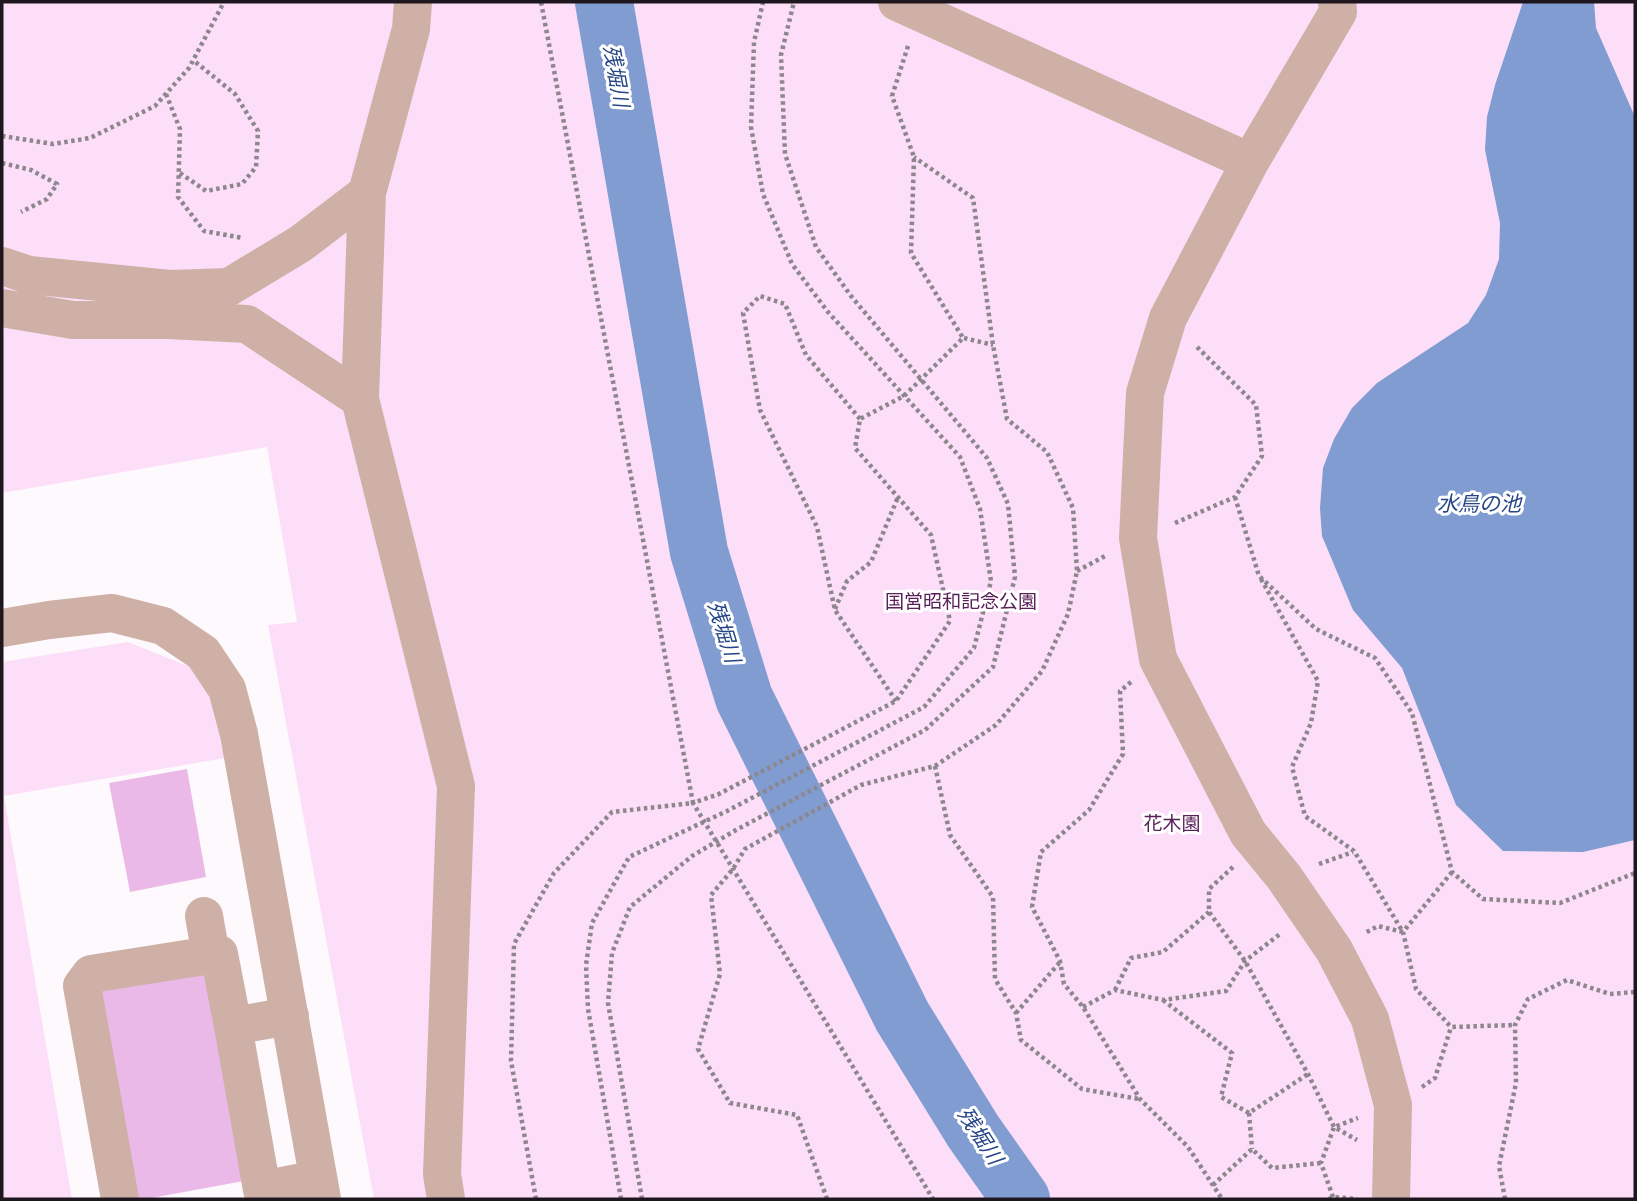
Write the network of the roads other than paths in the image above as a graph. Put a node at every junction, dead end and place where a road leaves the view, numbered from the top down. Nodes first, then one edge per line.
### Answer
1 (413, 2) edge
2 (1336, 2) edge
3 (908, 7) edge
4 (1250, 162) junction
5 (367, 193) junction
6 (2, 266) edge
7 (2, 307) edge
8 (360, 399) junction
9 (2, 628) edge
10 (204, 916) dead end
11 (211, 955) junction
12 (289, 1016) junction
13 (233, 1026) junction
14 (320, 1189) edge
15 (120, 1199) edge
16 (446, 1199) edge
17 (1391, 1199) edge

1 - 5 street
2 - 4 street
3 - 4 street
4 - 17 street
5 - 6 street
5 - 8 street
7 - 8 street
8 - 16 street
9 - 12 street
10 - 11 street
11 - 13 street
11 - 15 street
12 - 13 street
12 - 14 street
13 - 14 street

